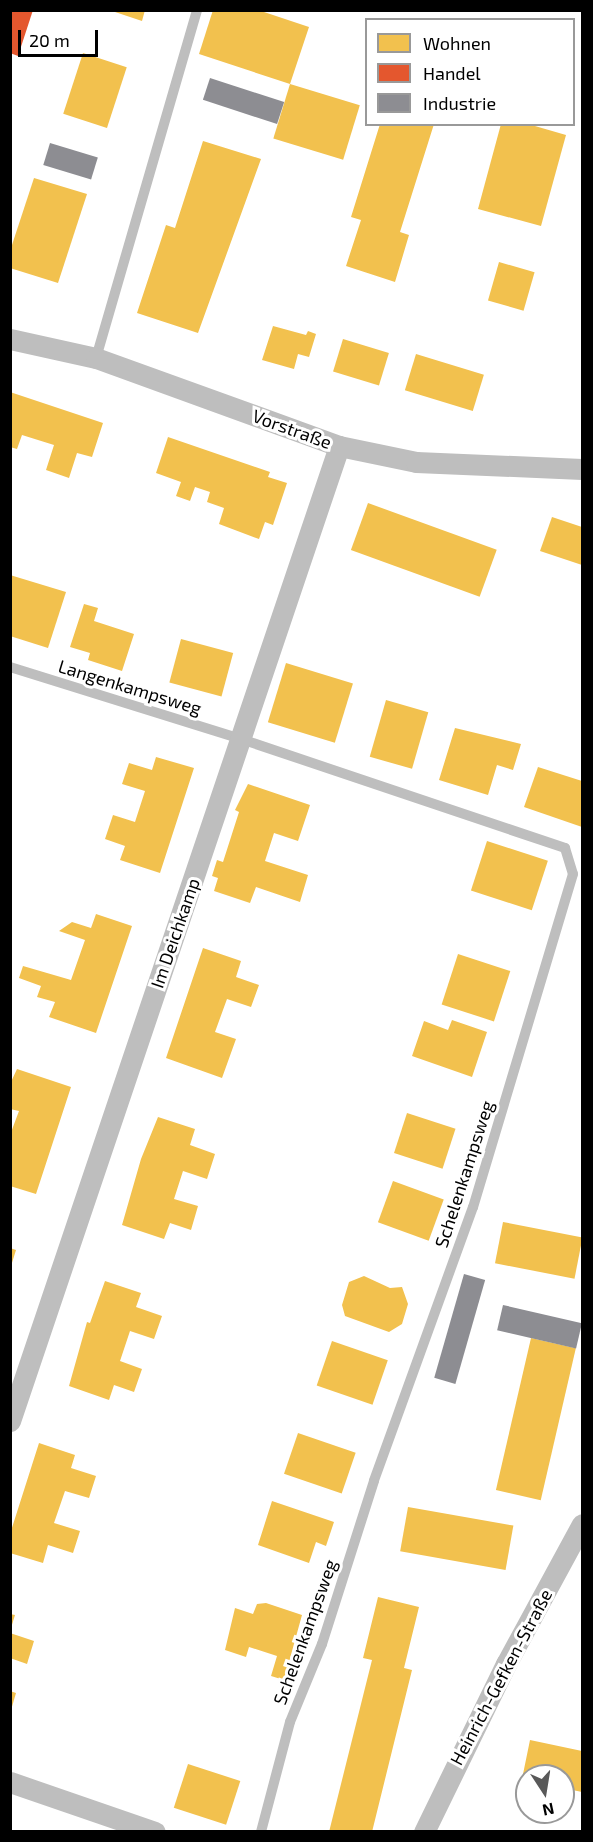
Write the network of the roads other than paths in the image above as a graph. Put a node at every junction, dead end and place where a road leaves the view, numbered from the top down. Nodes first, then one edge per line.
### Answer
1 (197, 10) edge
2 (10, 339) edge
3 (96, 358) junction
4 (339, 446) junction
5 (582, 469) edge
6 (10, 667) edge
7 (241, 739) junction
8 (10, 1420) edge
9 (582, 1524) edge
10 (10, 1782) edge
11 (155, 1832) edge
12 (261, 1832) edge
13 (424, 1832) edge

1 - 3 lane
2 - 3 street, Vorstraße
3 - 4 street, Vorstraße
4 - 5 street, Vorstraße
4 - 7 street, Im Deichkamp
6 - 7 lane, Langenkampsweg
7 - 8 street, Im Deichkamp
7 - 12 lane, Schelenkampsweg
9 - 13 street, Heinrich-Gefken-Straße
10 - 11 street

